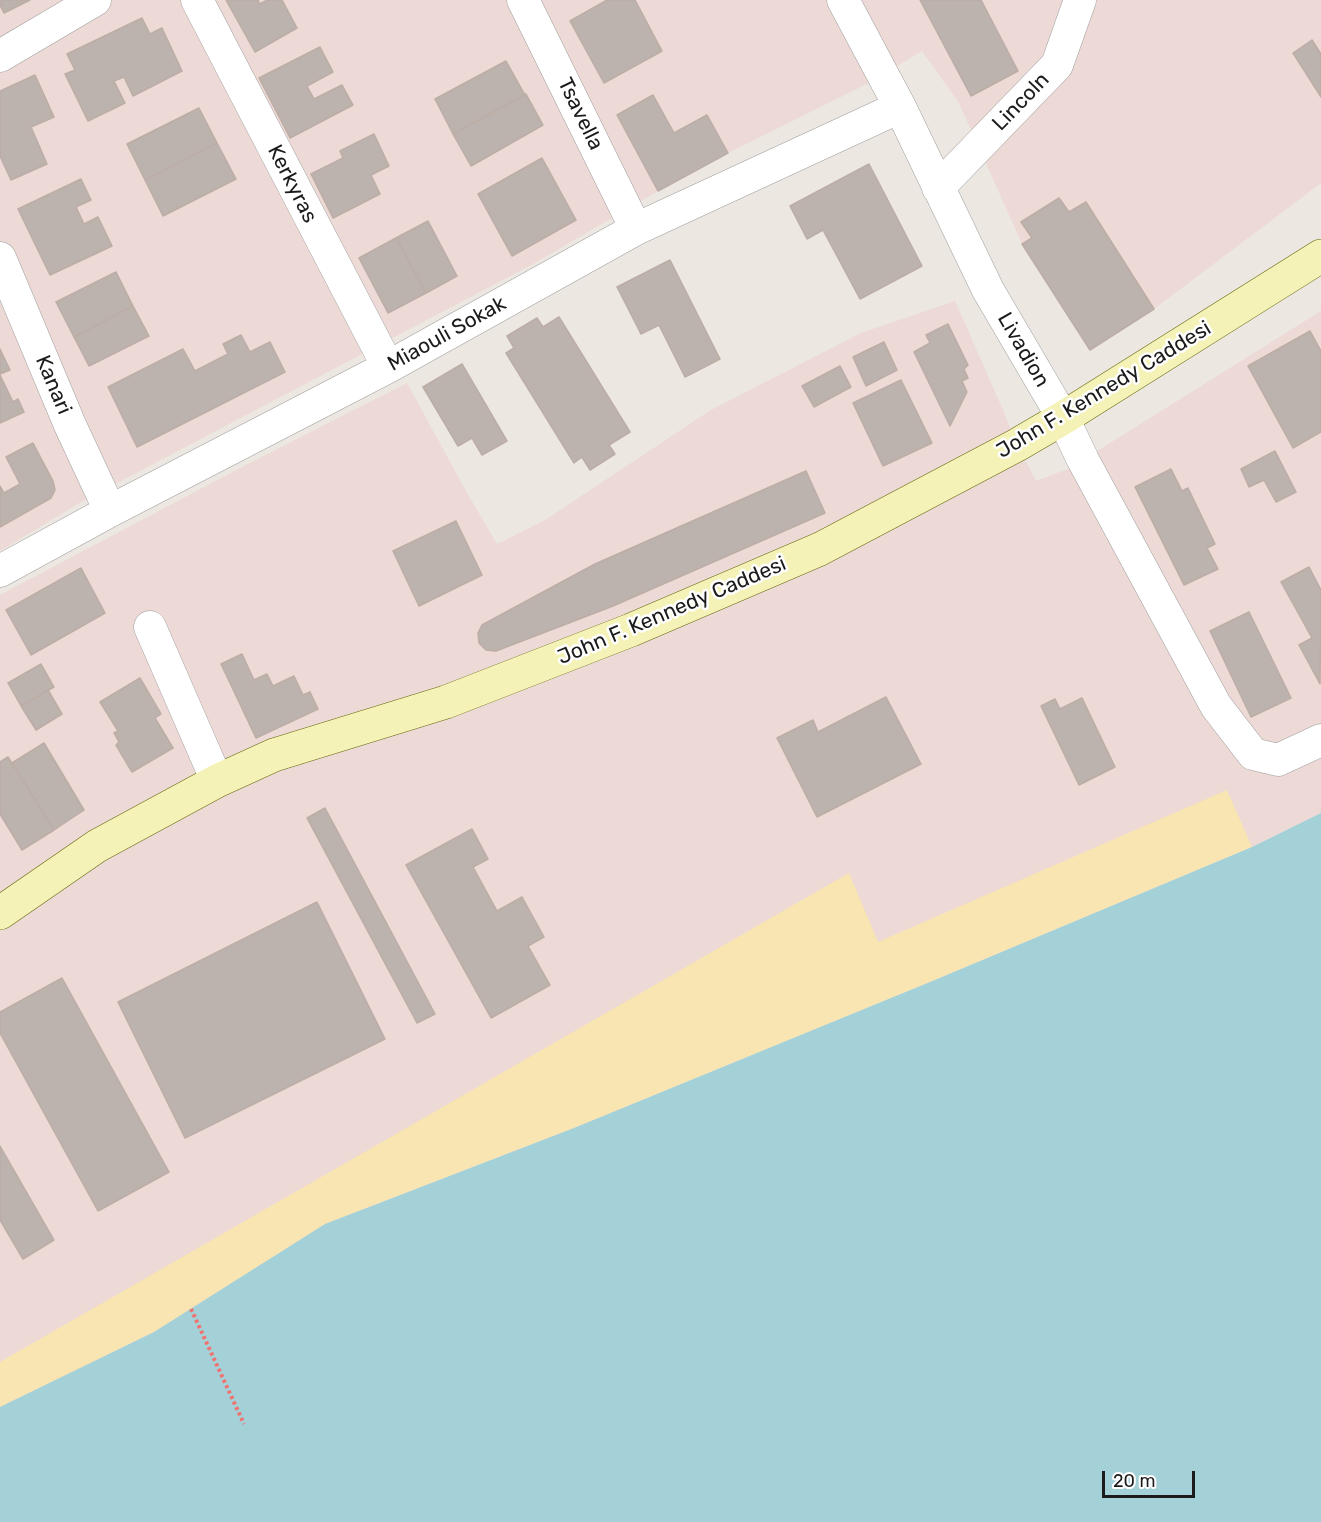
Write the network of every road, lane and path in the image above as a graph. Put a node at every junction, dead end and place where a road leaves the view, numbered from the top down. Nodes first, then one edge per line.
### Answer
1 (95, 0) edge
2 (197, 0) edge
3 (523, 0) edge
4 (843, 0) edge
5 (1080, 0) edge
6 (0, 56) edge
7 (900, 107) junction
8 (938, 188) junction
9 (636, 229) junction
10 (1321, 256) edge
11 (0, 258) edge
12 (388, 367) junction
13 (1063, 418) junction
14 (110, 511) junction
15 (0, 571) edge
16 (150, 627) dead end
17 (1321, 740) edge
18 (217, 782) junction
19 (0, 914) edge
20 (191, 1309) dead end
21 (243, 1424) dead end

1 - 6 street
2 - 12 street, Kerkyras
3 - 9 street, Tsavella
4 - 7 street, Livadion
5 - 8 street, Lincoln
7 - 8 street, Livadion
7 - 9 street, Miaouli Sokak
8 - 13 street, Livadion
9 - 12 street, Miaouli Sokak
10 - 13 street, John F. Kennedy Caddesi
11 - 14 street, Kanari
12 - 14 street, Miaouli Sokak
13 - 17 street, Livadion
13 - 18 street, John F. Kennedy Caddesi
14 - 15 street, Miaouli Sokak
16 - 18 street
18 - 19 street, John F. Kennedy Caddesi
20 - 21 path

